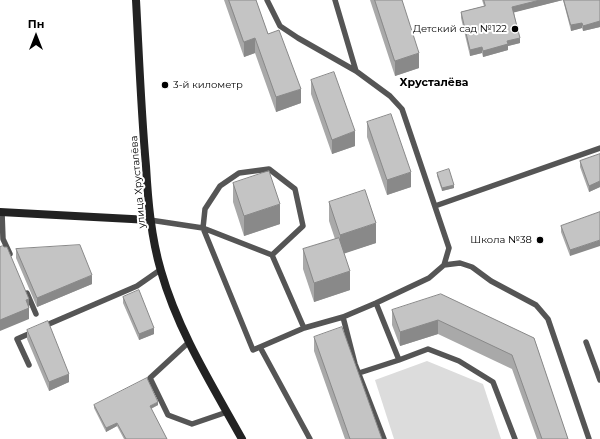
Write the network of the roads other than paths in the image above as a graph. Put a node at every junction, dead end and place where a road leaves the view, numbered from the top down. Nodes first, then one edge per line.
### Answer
1 (136, 0) edge
2 (267, 0) edge
3 (335, 0) edge
4 (356, 71) junction
5 (600, 148) edge
6 (435, 206) junction
7 (1, 212) edge
8 (150, 220) junction
9 (203, 228) junction
10 (2, 240) edge
11 (272, 255) junction
12 (12, 260) edge
13 (444, 265) junction
14 (160, 270) junction
15 (24, 287) edge
16 (376, 303) junction
17 (36, 314) dead end
18 (344, 317) junction
19 (304, 328) junction
20 (189, 342) junction
21 (586, 342) dead end
22 (260, 347) junction
23 (399, 360) junction
24 (29, 365) dead end
25 (359, 373) junction
26 (600, 380) edge
27 (227, 412) junction
28 (242, 439) edge
29 (310, 439) edge
30 (384, 439) edge
31 (515, 439) edge
32 (589, 439) edge

1 - 8 main road, улица Хрусталёва
2 - 4 lane
3 - 4 lane
4 - 6 lane
5 - 6 lane
6 - 13 lane
7 - 8 main road
7 - 10 lane
8 - 9 lane
8 - 14 main road, улица Хрусталёва
9 - 11 lane
9 - 11 lane
9 - 22 lane
10 - 12 lane
11 - 19 lane
13 - 16 lane
13 - 32 lane
14 - 20 main road, улица Хрусталёва
14 - 24 lane
15 - 17 lane
16 - 18 lane
16 - 23 lane
18 - 19 lane
18 - 25 lane
19 - 22 lane
20 - 27 main road, улица Хрусталёва
20 - 27 lane
21 - 26 lane
22 - 29 lane
23 - 25 lane
23 - 31 lane
25 - 30 lane
27 - 28 main road, улица Хрусталёва

